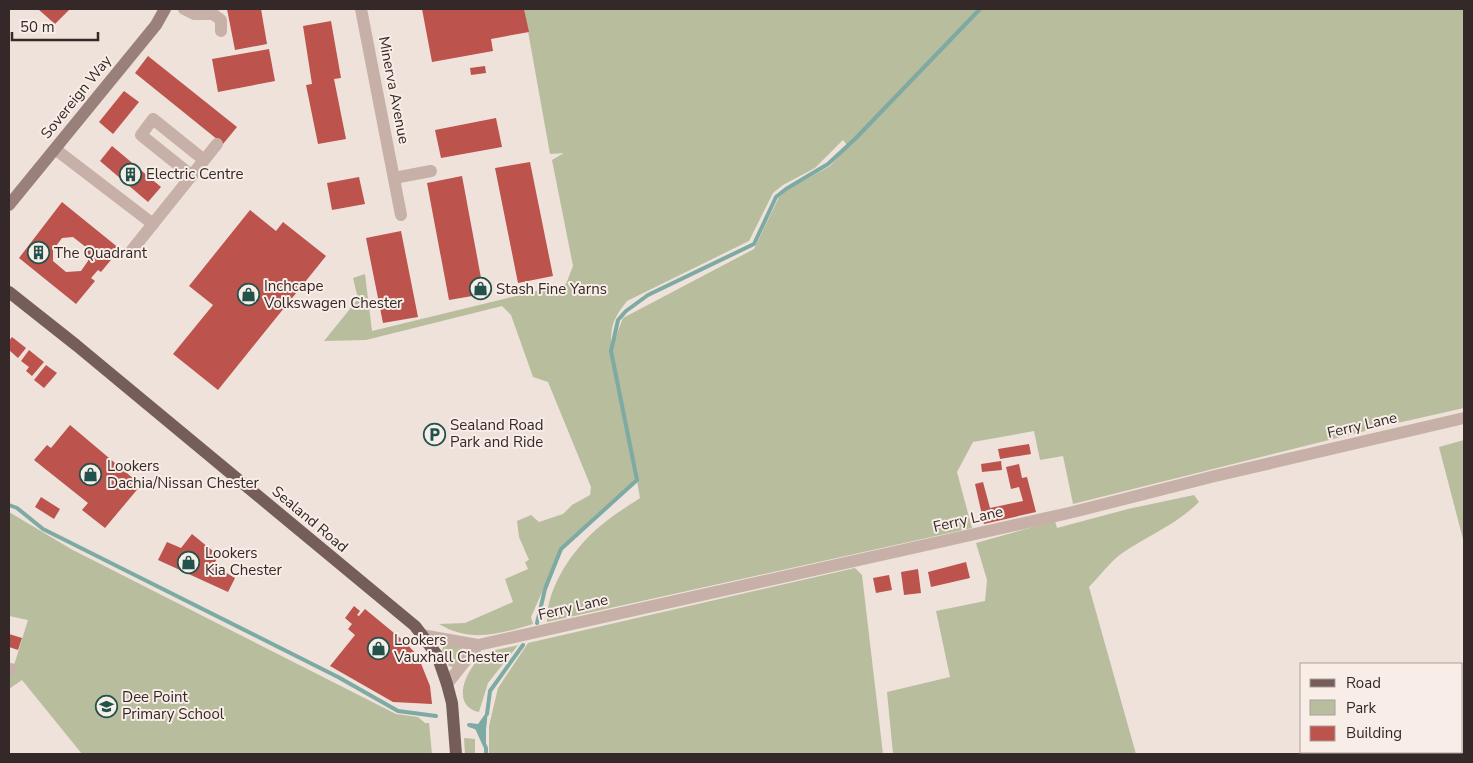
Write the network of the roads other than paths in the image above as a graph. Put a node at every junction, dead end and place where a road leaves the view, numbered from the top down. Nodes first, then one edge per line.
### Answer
1 (165, 9) edge
2 (184, 9) edge
3 (361, 9) edge
4 (221, 31) dead end
5 (217, 144) dead end
6 (55, 149) junction
7 (204, 160) junction
8 (431, 171) dead end
9 (192, 176) junction
10 (394, 178) junction
11 (9, 205) edge
12 (401, 215) dead end
13 (153, 224) junction
14 (132, 250) dead end
15 (9, 292) edge
16 (1464, 418) edge
17 (421, 634) junction
18 (478, 645) junction
19 (447, 684) junction
20 (456, 754) edge

1 - 6 street, Sovereign Way
2 - 4 street
3 - 10 street, Minerva Avenue
5 - 7 street
6 - 11 street, Sovereign Way
6 - 13 street
7 - 9 street
7 - 9 street
8 - 10 street
9 - 13 street
10 - 12 street, Minerva Avenue
13 - 14 street
15 - 17 main road, Sealand Road
16 - 18 street, Ferry Lane
17 - 18 street, Ferry Lane
17 - 19 main road, Sealand Road
18 - 19 street
19 - 20 main road, Sealand Road

